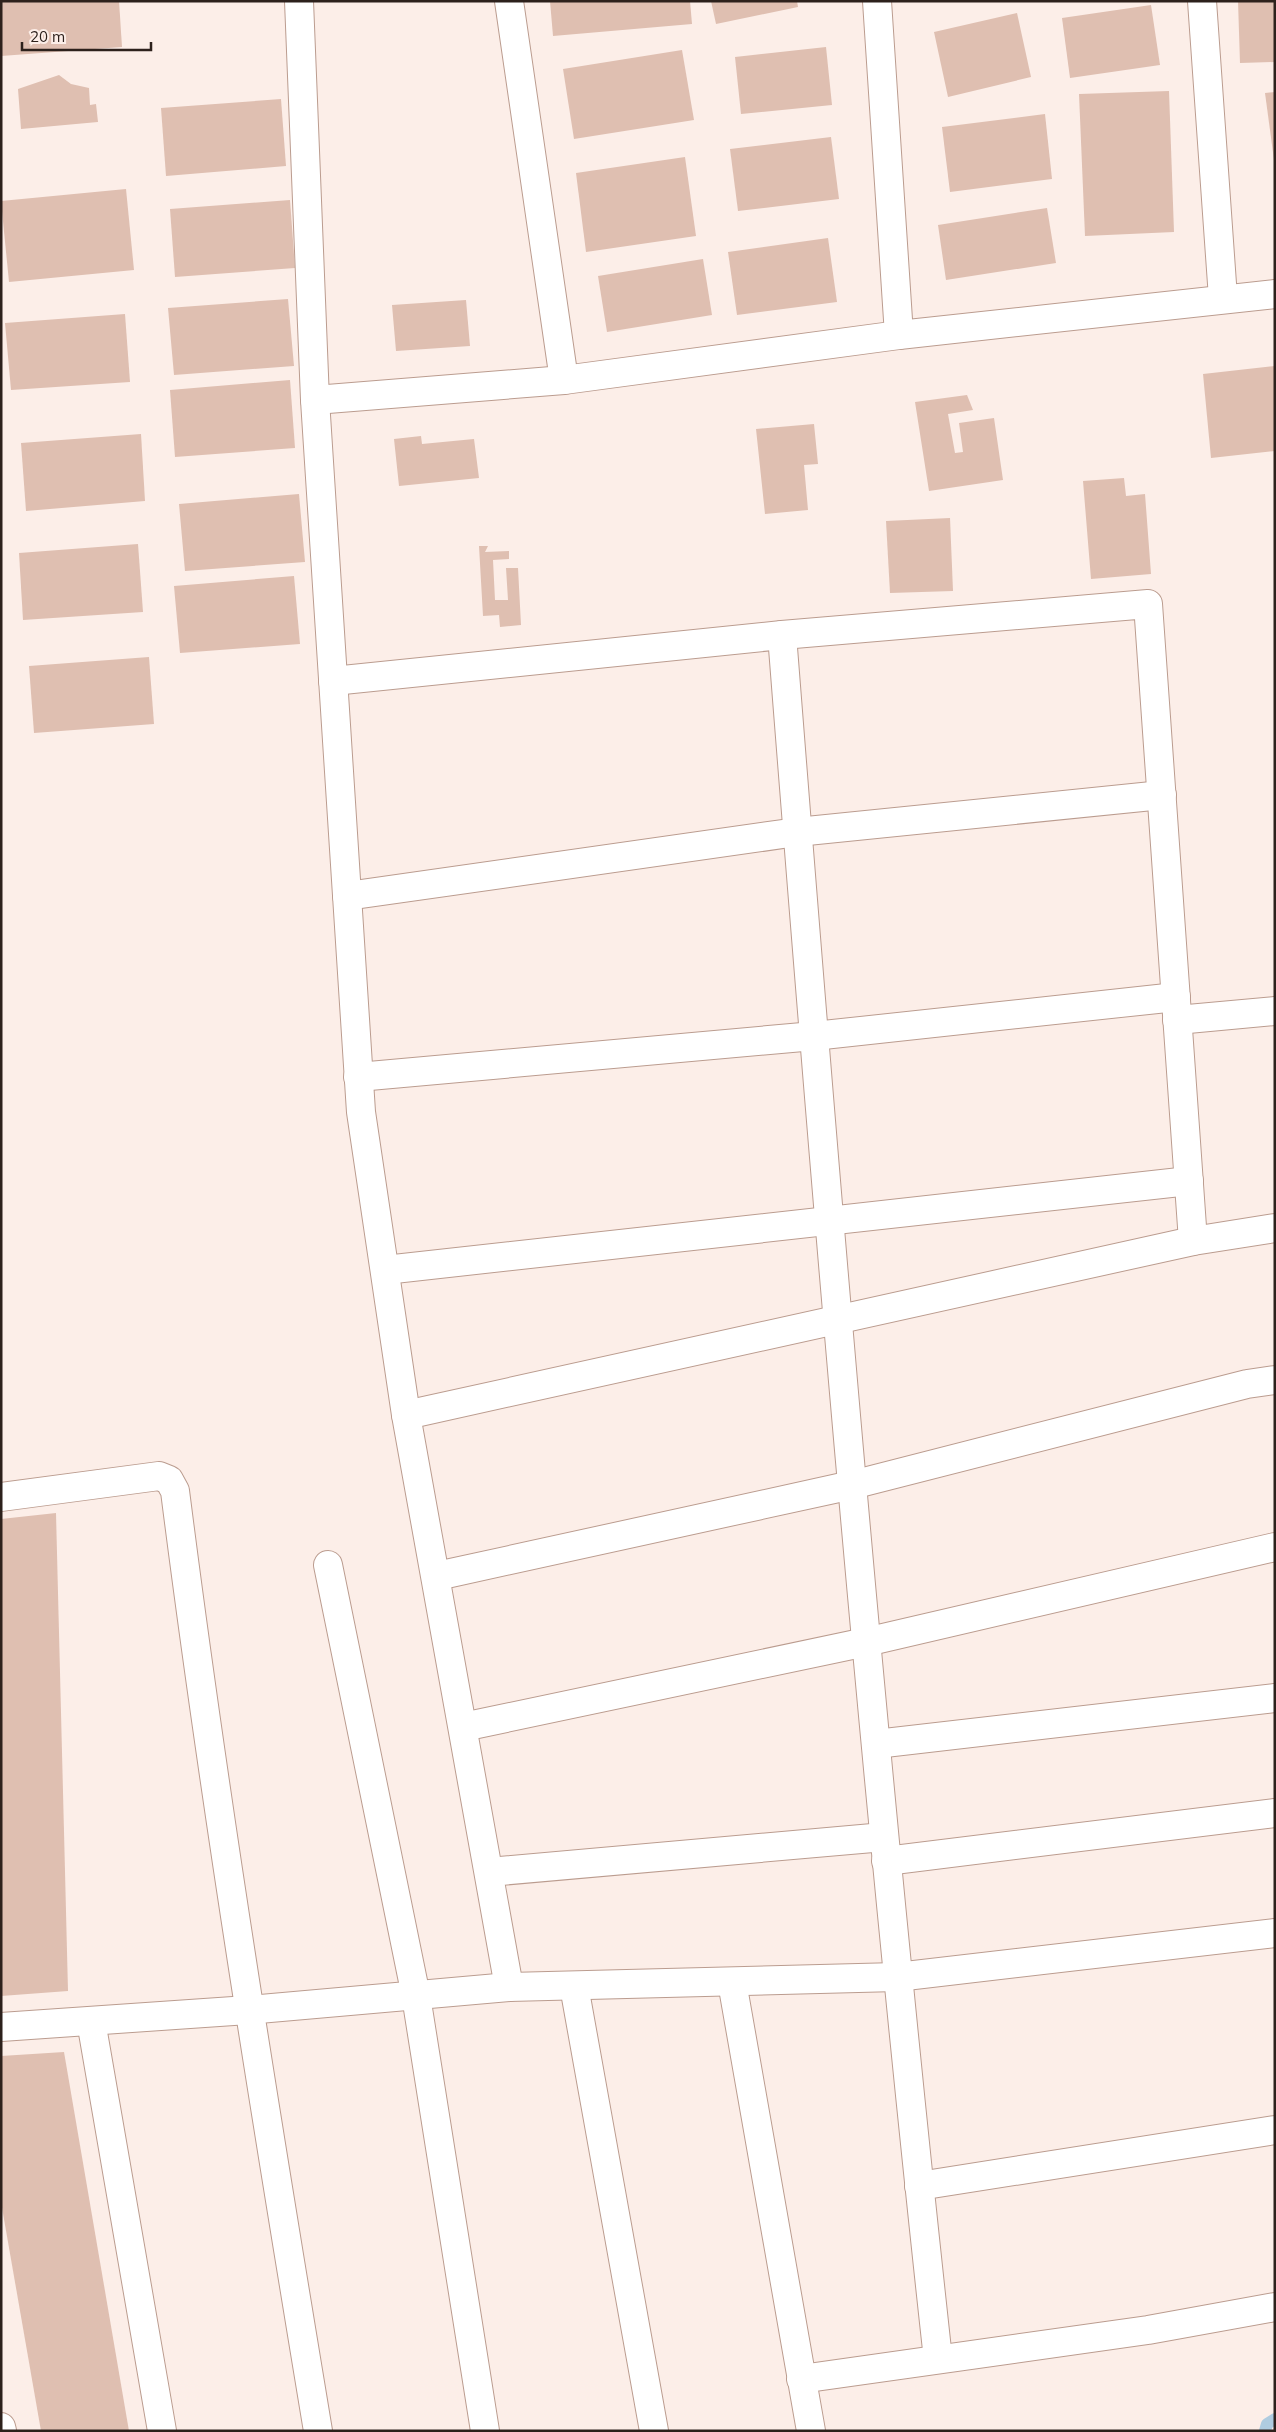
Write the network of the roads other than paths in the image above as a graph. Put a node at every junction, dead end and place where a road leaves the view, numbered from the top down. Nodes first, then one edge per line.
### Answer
1 (299, 1) edge
2 (509, 1) edge
3 (877, 1) edge
4 (1202, 1) edge
5 (1275, 294) edge
6 (1223, 298) junction
7 (899, 335) junction
8 (564, 380) junction
9 (315, 400) junction
10 (782, 635) junction
11 (333, 681) junction
12 (1162, 795) junction
13 (798, 832) junction
14 (347, 896) junction
15 (1176, 1008) junction
16 (1275, 1011) edge
17 (814, 1036) junction
18 (358, 1077) junction
19 (1188, 1181) junction
20 (828, 1222) junction
21 (1275, 1228) edge
22 (1193, 1241) junction
23 (385, 1270) junction
24 (837, 1320) junction
25 (1275, 1380) edge
26 (406, 1415) junction
27 (852, 1485) junction
28 (1, 1497) edge
29 (1275, 1547) edge
30 (328, 1565) dead end
31 (437, 1576) junction
32 (866, 1642) junction
33 (1275, 1698) edge
34 (463, 1727) junction
35 (876, 1744) junction
36 (1275, 1813) edge
37 (885, 1849) junction
38 (489, 1872) junction
39 (1275, 1933) edge
40 (897, 1977) junction
41 (732, 1982) junction
42 (574, 1986) junction
43 (509, 1988) junction
44 (416, 1996) junction
45 (248, 2010) junction
46 (92, 2021) junction
47 (1, 2027) edge
48 (1275, 2130) edge
49 (919, 2186) junction
50 (1275, 2308) edge
51 (938, 2360) junction
52 (802, 2379) junction
53 (1, 2427) edge
54 (2, 2431) edge
55 (162, 2431) edge
56 (318, 2431) edge
57 (485, 2431) edge
58 (654, 2431) edge
59 (811, 2431) edge

1 - 9 street
2 - 8 street
3 - 7 street
4 - 6 street
5 - 6 street
6 - 7 street
7 - 8 street
8 - 9 street
9 - 11 street
10 - 11 street
10 - 12 street
10 - 13 street
11 - 14 street
12 - 13 street
12 - 15 street
13 - 14 street
13 - 17 street
14 - 18 street
15 - 16 street
15 - 17 street
15 - 19 street
17 - 18 street
17 - 20 street
18 - 23 street
19 - 20 street
19 - 22 street
20 - 23 street
20 - 24 street
21 - 22 street
22 - 24 street
23 - 26 street
24 - 26 street
24 - 27 street
25 - 27 street
26 - 31 street
27 - 31 street
27 - 32 street
28 - 45 street
29 - 32 street
30 - 44 street
31 - 34 street
32 - 34 street
32 - 35 street
33 - 35 street
34 - 38 street
35 - 37 street
36 - 37 street
37 - 38 street
37 - 40 street
38 - 43 street
39 - 40 street
40 - 41 street
40 - 49 street
41 - 42 street
41 - 52 street
42 - 43 street
42 - 58 street
43 - 44 street
44 - 45 street
44 - 57 street
45 - 46 street
45 - 56 street
46 - 47 street
46 - 55 street
48 - 49 street
49 - 51 street
50 - 51 street
51 - 52 street
52 - 59 street
53 - 54 street

